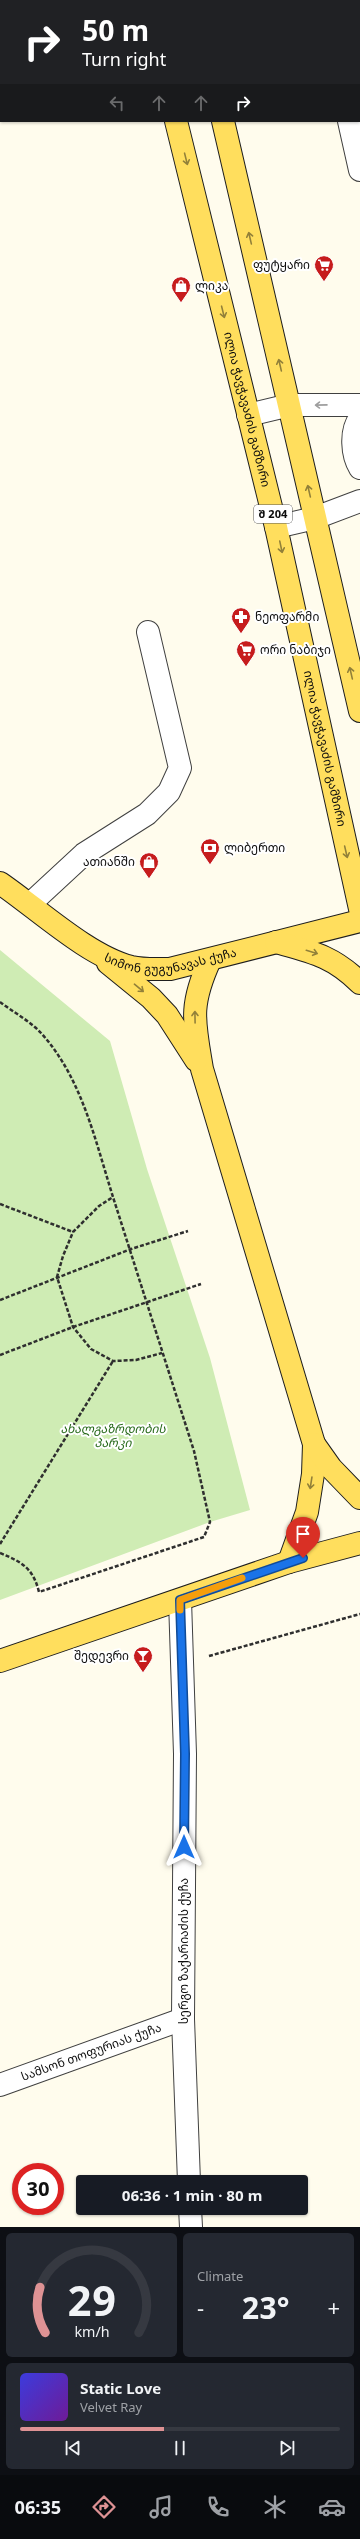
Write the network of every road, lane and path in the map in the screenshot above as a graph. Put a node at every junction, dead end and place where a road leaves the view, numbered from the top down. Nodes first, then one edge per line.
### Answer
1 (176, 122) edge
2 (223, 122) edge
3 (349, 122) edge
4 (360, 170) edge
5 (360, 404) edge
6 (290, 406) junction
7 (248, 414) junction
8 (360, 418) edge
9 (360, 468) edge
10 (360, 501) edge
11 (315, 518) junction
12 (276, 527) junction
13 (148, 632) dead end
14 (360, 711) edge
15 (0, 883) edge
16 (30, 904) junction
17 (360, 909) edge
18 (360, 921) edge
19 (275, 942) junction
20 (98, 955) junction
21 (210, 960) junction
22 (360, 983) edge
23 (0, 1002) edge
24 (202, 1069) junction
25 (113, 1196) junction
26 (0, 1204) edge
27 (188, 1231) dead end
28 (73, 1232) junction
29 (131, 1249) junction
30 (58, 1277) junction
31 (201, 1284) dead end
32 (0, 1300) edge
33 (147, 1302) junction
34 (73, 1327) junction
35 (162, 1353) junction
36 (0, 1355) edge
37 (113, 1361) junction
38 (314, 1444) junction
39 (360, 1498) edge
40 (360, 1543) edge
41 (0, 1544) edge
42 (0, 1553) edge
43 (289, 1562) junction
44 (180, 1600) junction
45 (360, 1614) edge
46 (0, 1662) edge
47 (182, 1664) junction
48 (183, 2019) junction
49 (0, 2085) edge
50 (189, 2175) edge
51 (190, 2215) edge
52 (191, 2227) edge

1 -> 7 main road, ილია ჭავჭავაძის გამზირი / შ 204
6 -> 2 main road
3 - 4 street
5 -> 6 street
6 - 7 street
11 -> 6 main road
7 - 12 main road, ილია ჭავჭავაძის გამზირი / შ 204
8 - 9 street
10 - 11 street
11 - 12 street
14 -> 11 main road
12 -> 17 main road, ილია ჭავჭავაძის გამზირი / შ 204
13 - 16 street
15 - 16 main road, სიმონ გუგუნავას ქუჩა
16 - 20 main road, სიმონ გუგუნავას ქუჩა
18 - 19 main road, სიმონ გუგუნავას ქუჩა
19 - 21 main road, სიმონ გუგუნავას ქუჩა
19 -> 22 main road
20 - 21 main road, სიმონ გუგუნავას ქუჩა
20 -> 24 main road
24 -> 21 main road
23 - 25 path
24 - 38 main road
25 - 28 path
25 - 29 path
26 - 28 path
27 - 29 path
28 - 30 path
29 - 30 path
29 - 33 path
30 - 32 path
30 - 34 path
31 - 33 path
33 - 34 path
33 - 35 path
34 - 36 path
34 - 37 path
35 - 37 path
35 - 42 path
37 - 41 path
38 - 39 main road
38 -> 43 main road
40 - 43 main road
43 - 44 main road
44 - 46 main road
44 - 47 street, სერგო ზაქარიაძის ქუჩა
45 - 47 path
47 - 48 street, სერგო ზაქარიაძის ქუჩა
48 - 49 street, სამსონ თოფურიას ქუჩა
48 - 50 street, სერგო ზაქარიაძის ქუჩა
51 - 52 street

